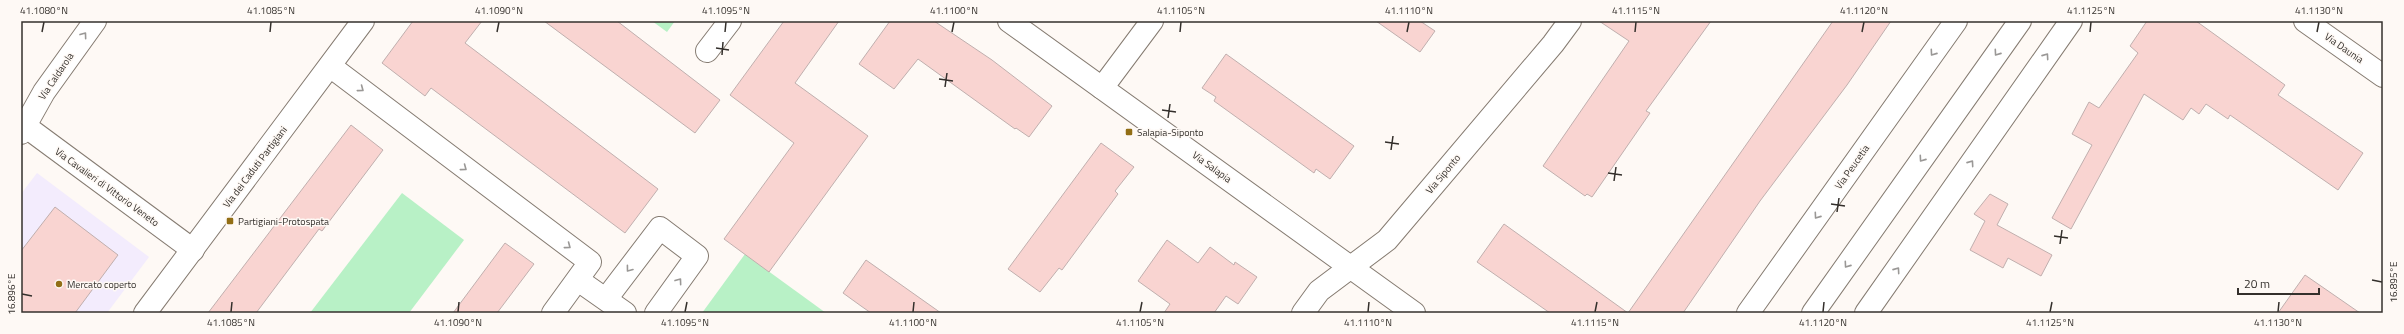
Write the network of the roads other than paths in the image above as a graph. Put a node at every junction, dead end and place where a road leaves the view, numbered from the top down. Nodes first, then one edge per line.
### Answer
1 (95, 21) edge
2 (363, 21) edge
3 (730, 21) edge
4 (1009, 21) edge
5 (1152, 21) edge
6 (1570, 21) edge
7 (1956, 21) edge
8 (2020, 21) edge
9 (2071, 21) edge
10 (2305, 21) edge
11 (707, 51) dead end
12 (330, 66) junction
13 (2383, 76) edge
14 (1102, 88) junction
15 (22, 128) edge
16 (193, 250) junction
17 (1351, 267) junction
18 (578, 280) junction
19 (606, 299) junction
20 (145, 313) edge
21 (553, 313) edge
22 (625, 313) edge
23 (656, 313) edge
24 (1304, 313) edge
25 (1414, 313) edge
26 (1748, 313) edge
27 (1812, 313) edge
28 (1866, 313) edge

15 -> 1 street, Via Caldarola
2 - 12 street, Via dei Caduti Partigiani
3 - 11 street
4 - 14 street, Via Salapia
5 - 14 street
6 - 17 street, Via Siponto
7 -> 26 street, Via Peucetia
8 -> 27 street
28 -> 9 street
10 - 13 street, Via Daunia
12 - 16 street, Via dei Caduti Partigiani
12 -> 18 street
14 - 17 street, Via Salapia
15 - 16 street, Via Cavalieri di Vittorio Veneto
16 - 20 street, Via dei Caduti Partigiani
17 - 24 street, Via Siponto
17 - 25 street, Via Salapia
18 - 19 street
18 - 21 street
19 - 22 street
23 -> 19 street

